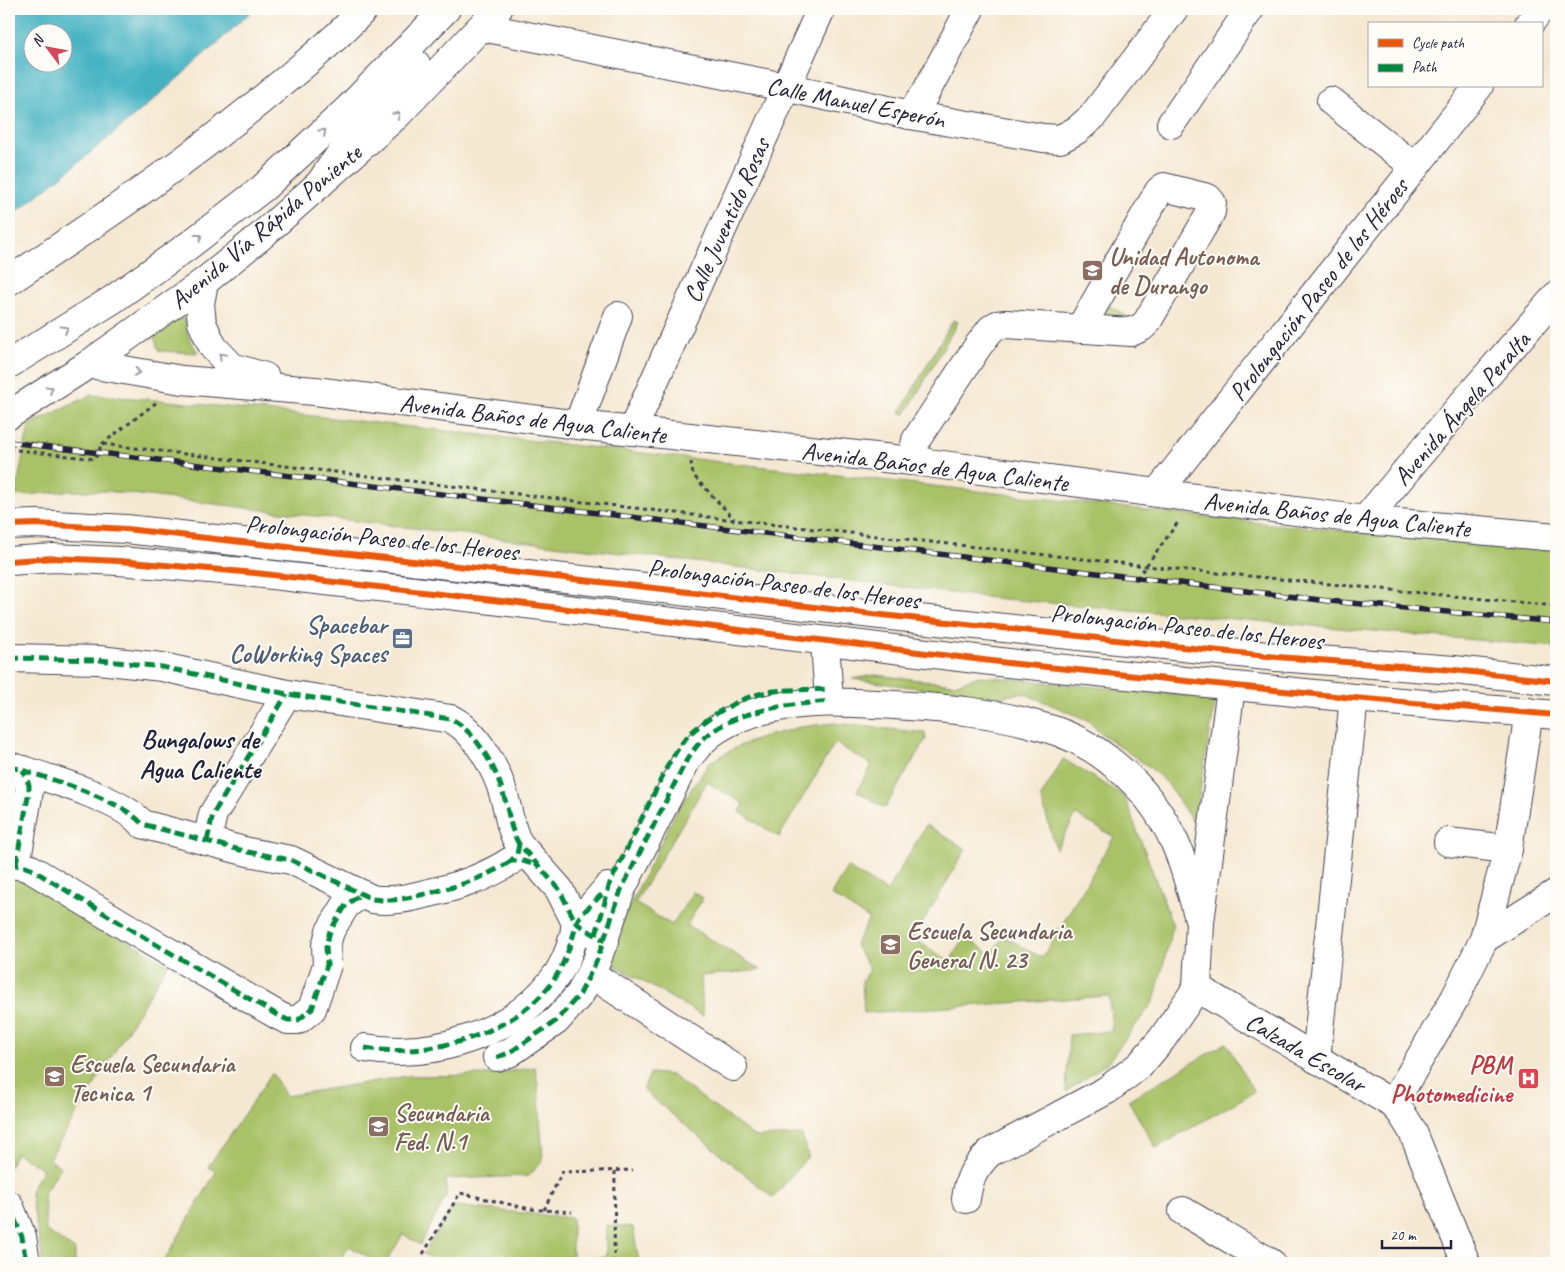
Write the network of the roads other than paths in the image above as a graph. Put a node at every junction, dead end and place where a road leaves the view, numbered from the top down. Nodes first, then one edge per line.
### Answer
1 (364, 9) edge
2 (446, 9) edge
3 (821, 9) edge
4 (970, 9) edge
5 (1174, 9) edge
6 (1250, 9) edge
7 (1541, 9) edge
8 (481, 15) edge
9 (1531, 22) edge
10 (785, 87) junction
11 (1477, 88) edge
12 (1331, 101) dead end
13 (910, 115) junction
14 (1171, 124) dead end
15 (1415, 167) junction
16 (9, 281) edge
17 (204, 282) junction
18 (1556, 296) edge
19 (618, 316) dead end
20 (1080, 328) junction
21 (9, 364) edge
22 (89, 364) junction
23 (315, 391) junction
24 (9, 415) edge
25 (578, 425) junction
26 (632, 431) junction
27 (912, 462) junction
28 (1157, 493) junction
29 (1365, 520) junction
30 (9, 525) edge
31 (1556, 537) edge
32 (9, 561) edge
33 (825, 642) junction
34 (9, 658) edge
35 (1556, 681) edge
36 (1232, 687) junction
37 (287, 694) junction
38 (828, 695) junction
39 (1354, 698) junction
40 (1529, 712) junction
41 (1556, 715) edge
42 (27, 776) edge
43 (208, 841) junction
44 (1448, 842) dead end
45 (1508, 849) junction
46 (515, 852) junction
47 (12, 864) edge
48 (1556, 893) edge
49 (361, 894) junction
50 (1200, 922) junction
51 (592, 933) junction
52 (1484, 939) junction
53 (591, 974) junction
54 (1196, 988) junction
55 (365, 1048) dead end
56 (497, 1057) dead end
57 (1316, 1058) junction
58 (733, 1067) dead end
59 (1393, 1104) junction
60 (966, 1199) dead end
61 (9, 1205) edge
62 (1183, 1211) dead end
63 (26, 1263) edge
64 (1271, 1263) edge
65 (1466, 1263) edge

1 - 16 main road
21 -> 2 main road, Avenida Vía Rápida Poniente
3 - 10 main road, Calle Juventido Rosas
4 - 13 main road
5 - 13 main road, Calle Manuel Esperón
6 - 14 main road
7 - 9 main road
8 - 10 main road, Calle Manuel Esperón
17 -> 8 main road, Avenida Vía Rápida Poniente
10 - 13 main road, Calle Manuel Esperón
10 - 26 main road, Calle Juventido Rosas
11 - 15 main road, Prolongación Paseo de los Héroes
12 - 15 main road
15 - 28 main road, Prolongación Paseo de los Héroes
17 - 22 main road, Avenida Vía Rápida Poniente
23 -> 17 main road, Avenida Baños de Agua Caliente
18 - 29 main road, Avenida Ángela Peralta
19 - 25 main road
20 - 20 main road
20 - 27 main road
22 -> 23 main road, Avenida Baños de Agua Caliente
24 -> 22 main road, Avenida Vía Rápida Poniente
23 - 25 main road, Avenida Baños de Agua Caliente
25 - 26 main road, Avenida Baños de Agua Caliente
26 - 27 main road, Avenida Baños de Agua Caliente
27 - 28 main road, Avenida Baños de Agua Caliente
28 - 29 main road, Avenida Baños de Agua Caliente
29 - 31 main road, Avenida Baños de Agua Caliente
30 - 35 main road, Prolongación Paseo de los Heroes
32 - 33 main road
33 - 36 main road
33 - 38 main road
34 - 37 main road
36 - 39 main road
36 - 50 main road
37 - 43 main road
37 - 46 main road
38 - 50 main road
38 - 51 main road
38 - 51 main road
39 - 40 main road
39 - 57 main road
40 - 41 main road
40 - 45 main road
42 - 43 main road
42 - 47 main road
43 - 49 main road
44 - 45 main road
45 - 52 main road
46 - 49 main road
46 - 51 main road
47 - 49 main road
48 - 52 main road
50 - 54 main road
51 - 53 main road
51 - 55 main road
52 - 59 main road
53 - 56 main road
53 - 58 main road
54 - 57 main road, Calzada Escolar
54 - 60 main road
57 - 59 main road, Calzada Escolar
59 - 65 main road, Calzada Escolar
61 - 63 main road
62 - 64 main road

